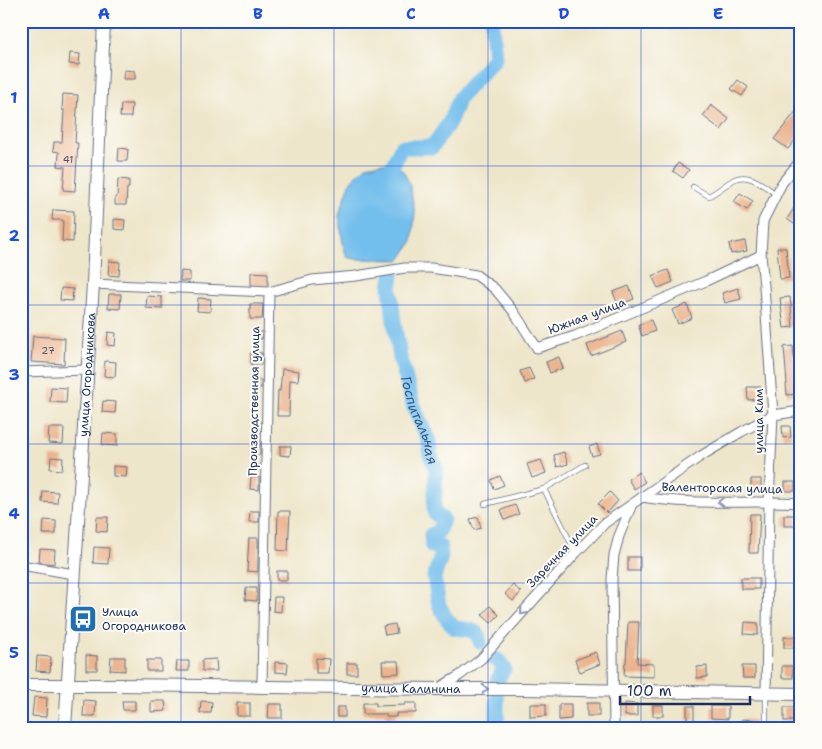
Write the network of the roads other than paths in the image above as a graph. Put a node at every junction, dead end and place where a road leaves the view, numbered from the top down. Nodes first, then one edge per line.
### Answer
1 (104, 21) edge
2 (801, 160) edge
3 (693, 187) dead end
4 (776, 194) junction
5 (761, 255) junction
6 (93, 284) junction
7 (269, 292) junction
8 (87, 370) junction
9 (21, 372) edge
10 (801, 411) edge
11 (774, 415) junction
12 (585, 465) dead end
13 (544, 489) junction
14 (642, 497) junction
15 (769, 501) junction
16 (801, 503) edge
17 (485, 504) dead end
18 (632, 504) junction
19 (576, 553) junction
20 (21, 565) edge
21 (74, 574) junction
22 (21, 685) edge
23 (67, 685) junction
24 (262, 686) junction
25 (437, 689) junction
26 (614, 690) junction
27 (766, 694) junction
28 (801, 694) edge
29 (65, 728) edge
30 (614, 728) edge
31 (766, 728) edge

1 - 6 street, улица Огородникова
2 - 4 street, улица Ким
3 - 4 lane
4 - 5 street, улица Ким
5 - 7 street, Южная улица
5 - 11 street, улица Ким
6 - 7 street
6 - 8 street, улица Огородникова
7 - 24 street, Производственная улица
8 - 9 street
8 - 21 street, улица Огородникова
10 - 11 street, Заречная улица
11 - 14 street, Заречная улица
11 - 15 street, улица Ким
12 - 13 lane
13 - 17 lane
13 - 19 lane
15 -> 14 street, Валенторская улица
14 - 18 street, Заречная улица
15 - 16 street, Валенторская улица
15 - 27 street, улица Ким
18 - 19 street, Заречная улица
18 - 26 street
19 -> 25 street, Заречная улица
20 - 21 street
21 - 23 street, улица Огородникова
22 - 23 street, улица Калинина
23 - 24 street, улица Калинина
23 - 29 street, улица Огородникова
24 - 25 street, улица Калинина
25 -> 26 street, улица Калинина
26 - 27 street, улица Калинина
26 - 30 street
27 - 28 street, улица Калинина
27 - 31 lane

